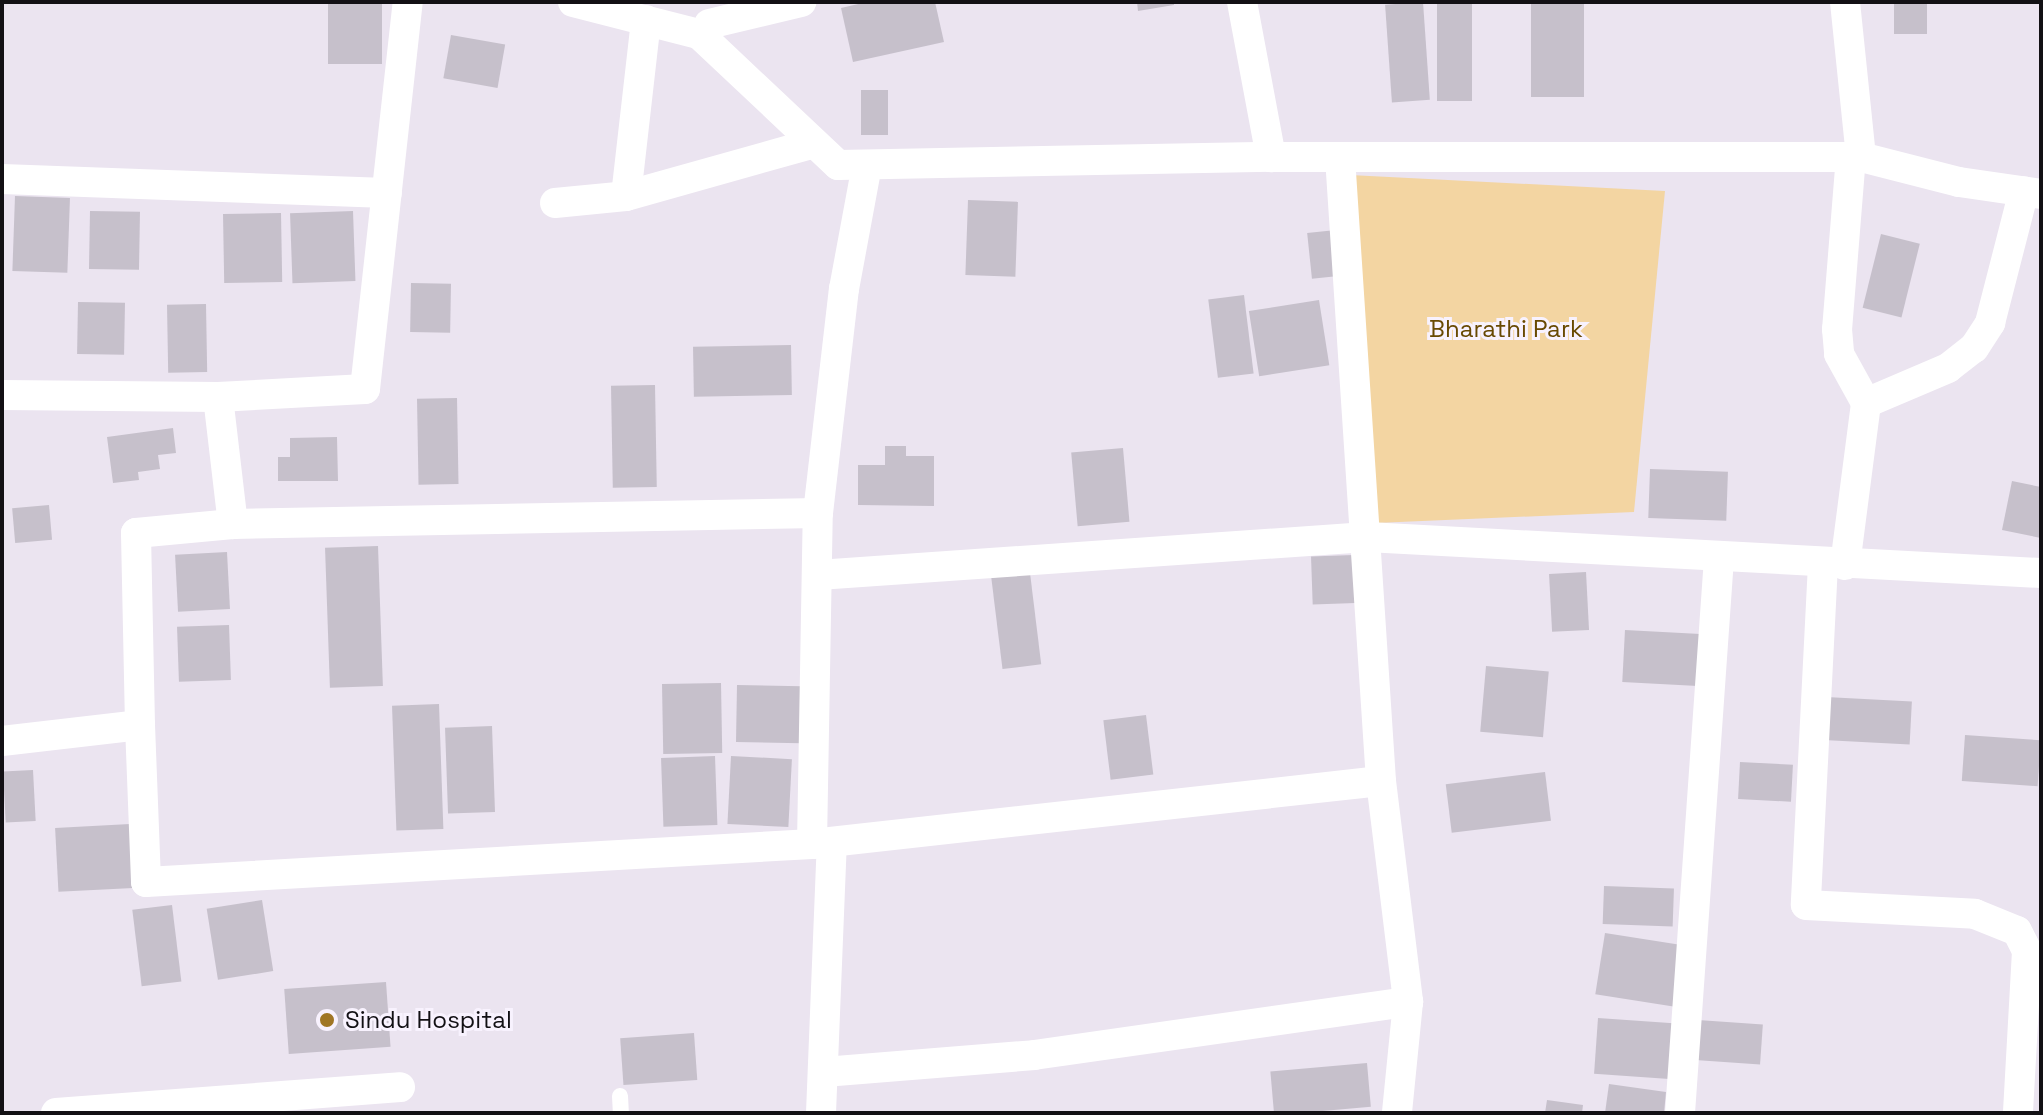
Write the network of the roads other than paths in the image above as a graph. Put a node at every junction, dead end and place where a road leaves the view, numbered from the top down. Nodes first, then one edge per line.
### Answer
1 (408, 2) edge
2 (573, 2) edge
3 (801, 2) edge
4 (1242, 2) edge
5 (1845, 2) edge
6 (646, 20) junction
7 (709, 23) edge
8 (814, 143) junction
9 (1856, 156) junction
10 (1271, 157) junction
11 (1340, 157) junction
12 (867, 165) junction
13 (2, 179) edge
14 (387, 193) junction
15 (2032, 193) edge
16 (626, 196) junction
17 (555, 203) dead end
18 (2, 395) edge
19 (218, 397) junction
20 (1866, 403) junction
21 (818, 513) junction
22 (233, 524) junction
23 (1367, 537) junction
24 (1719, 558) junction
25 (1834, 565) junction
26 (2041, 573) edge
27 (818, 575) junction
28 (140, 725) junction
29 (2, 741) edge
30 (1381, 781) junction
31 (822, 843) junction
32 (1408, 1002) junction
33 (824, 1072) junction
34 (400, 1087) dead end
35 (620, 1096) dead end
36 (56, 1113) edge
37 (621, 1113) edge
38 (821, 1113) edge
39 (1397, 1113) edge
40 (1680, 1113) edge
41 (2018, 1113) edge

1 - 14 street
2 - 6 street
3 - 7 street
4 - 10 street
5 - 9 street
6 - 7 street
6 - 16 street
7 - 8 street
8 - 12 street
8 - 16 street
9 - 11 street
9 - 15 street
9 - 20 street
10 - 11 street
10 - 12 street
11 - 23 street
12 - 21 street
13 - 14 street
14 - 19 street
15 - 20 street
16 - 17 street
18 - 19 street
19 - 22 street
20 - 25 street
21 - 22 street
21 - 27 street
22 - 28 street
23 - 24 street
23 - 27 street
23 - 30 street
24 - 25 street
24 - 40 street
25 - 26 street
25 - 41 street
27 - 31 street
28 - 29 street
28 - 31 street
30 - 31 street
30 - 32 street
31 - 33 street
32 - 33 street
32 - 39 street
33 - 38 street
34 - 36 street
35 - 37 lane

